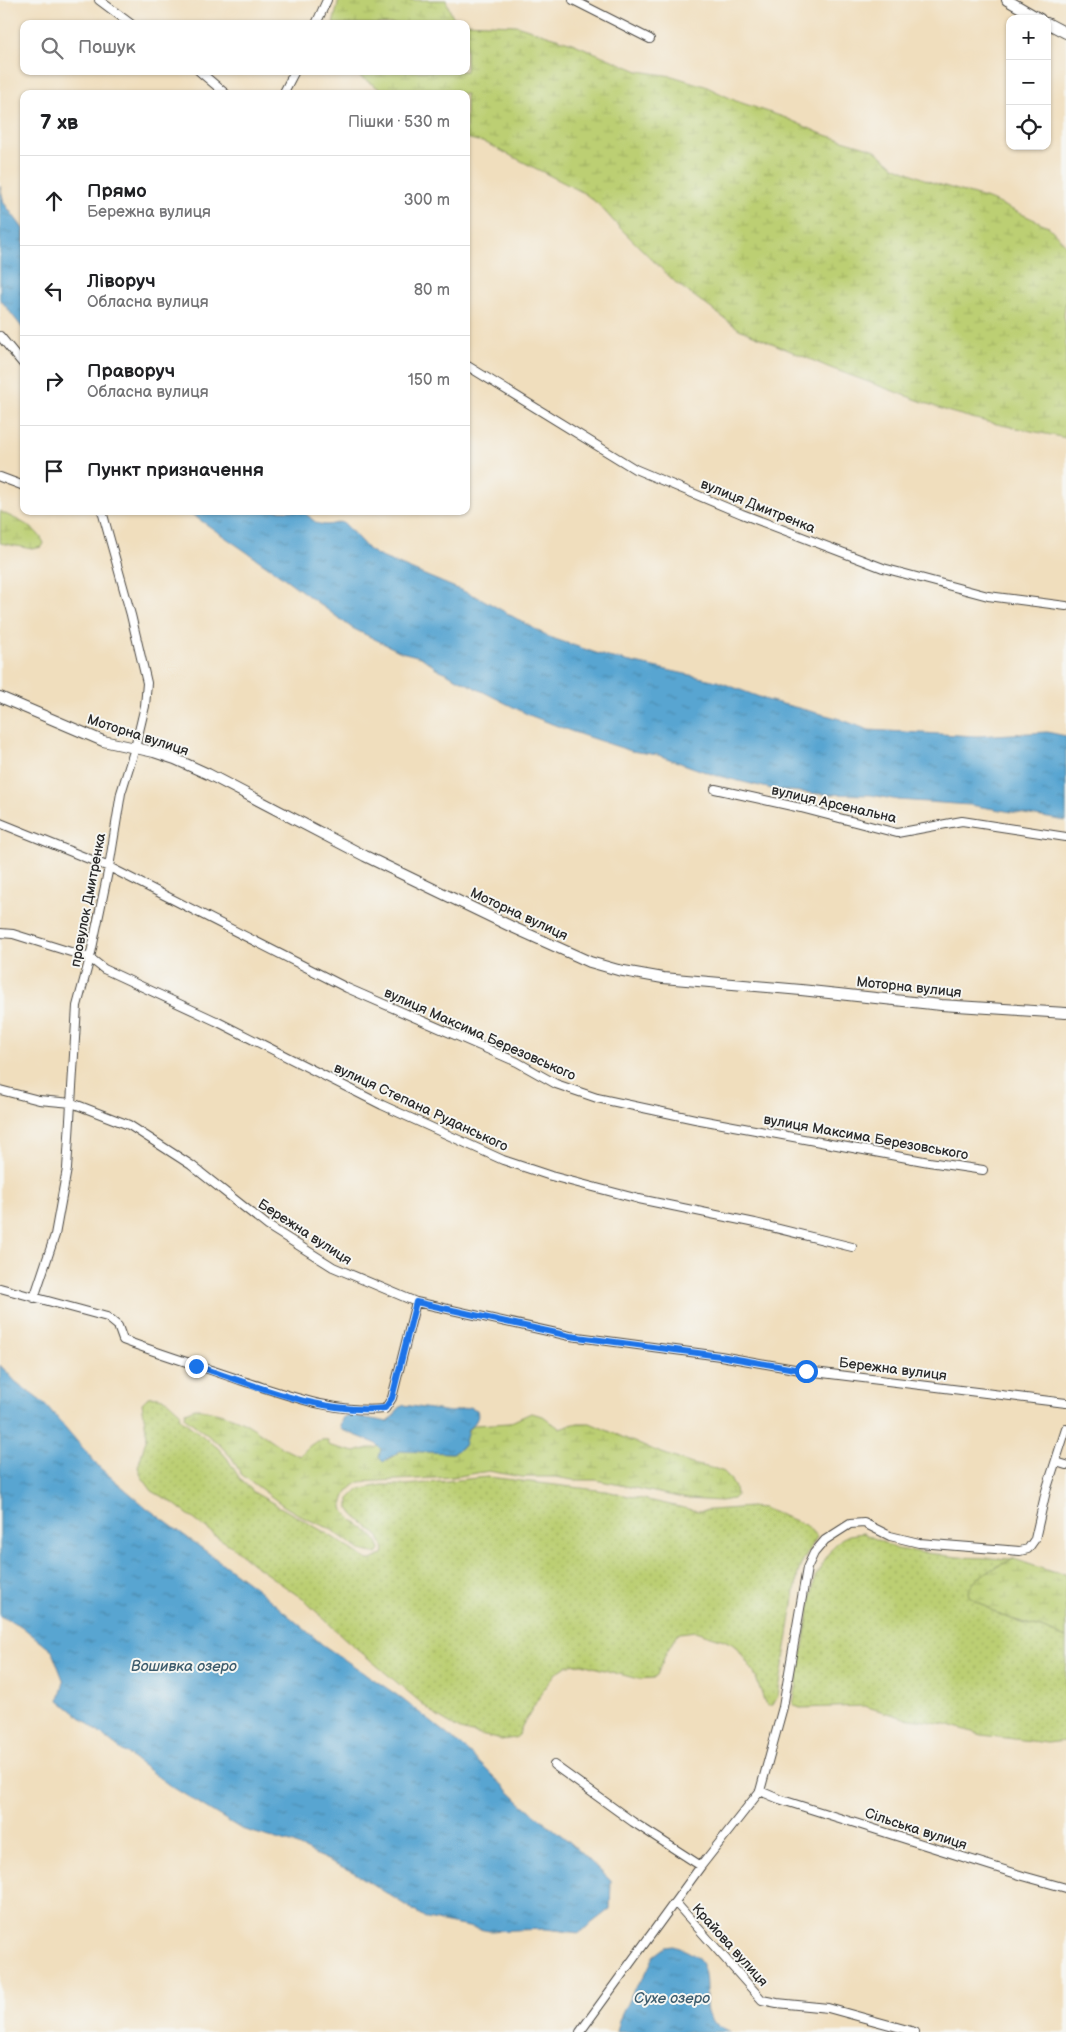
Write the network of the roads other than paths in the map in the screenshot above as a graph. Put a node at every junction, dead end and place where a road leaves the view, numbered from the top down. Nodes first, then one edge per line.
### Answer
1 (99, 0) edge
2 (327, 0) edge
3 (573, 0) edge
4 (1007, 0) edge
5 (1033, 15) edge
6 (126, 20) edge
7 (318, 20) edge
8 (1051, 25) edge
9 (1066, 33) edge
10 (650, 39) dead end
11 (203, 75) edge
12 (292, 75) edge
13 (221, 90) edge
14 (285, 90) edge
15 (0, 336) edge
16 (20, 360) edge
17 (470, 367) edge
18 (0, 477) edge
19 (20, 484) edge
20 (103, 515) edge
21 (1066, 606) edge
22 (0, 697) edge
23 (135, 748) junction
24 (715, 789) dead end
25 (0, 823) edge
26 (1066, 837) edge
27 (109, 867) junction
28 (0, 933) edge
29 (90, 958) junction
30 (1066, 1013) edge
31 (0, 1090) edge
32 (72, 1103) junction
33 (983, 1170) dead end
34 (852, 1247) dead end
35 (0, 1288) edge
36 (34, 1298) junction
37 (416, 1302) junction
38 (1066, 1403) edge
39 (1066, 1429) edge
40 (1056, 1462) junction
41 (1066, 1465) edge
42 (554, 1765) dead end
43 (760, 1791) junction
44 (701, 1866) junction
45 (1066, 1888) edge
46 (675, 1902) junction
47 (580, 2032) edge
48 (915, 2032) edge

1 - 6 street
2 - 7 street
3 - 10 street
4 - 5 street
8 - 9 street
11 - 13 street
12 - 14 street
15 - 16 street
17 - 21 street, вулиця Дмитренка
18 - 19 street
20 - 23 street, провулок Дмитренка
22 - 23 street, Моторна вулиця
23 - 27 street, провулок Дмитренка
23 - 30 street, Моторна вулиця
24 - 26 street, вулиця Арсенальна
25 - 27 street, вулиця Максима Березовського
27 - 29 street, провулок Дмитренка
27 - 33 street, вулиця Максима Березовського
28 - 29 street, вулиця Степана Руданського
29 - 32 street, провулок Дмитренка
29 - 34 street, вулиця Степана Руданського
31 - 32 street, Бережна вулиця
32 - 36 street, провулок Дмитренка
32 - 37 street, Бережна вулиця
35 - 36 street
36 - 37 street
37 - 38 street, Бережна вулиця
39 - 40 street
40 - 41 street
40 - 43 street
42 - 44 street
43 - 44 street
43 - 45 street, Сільська вулиця
44 - 46 street
46 - 47 street
46 - 48 street, Крайова вулиця

